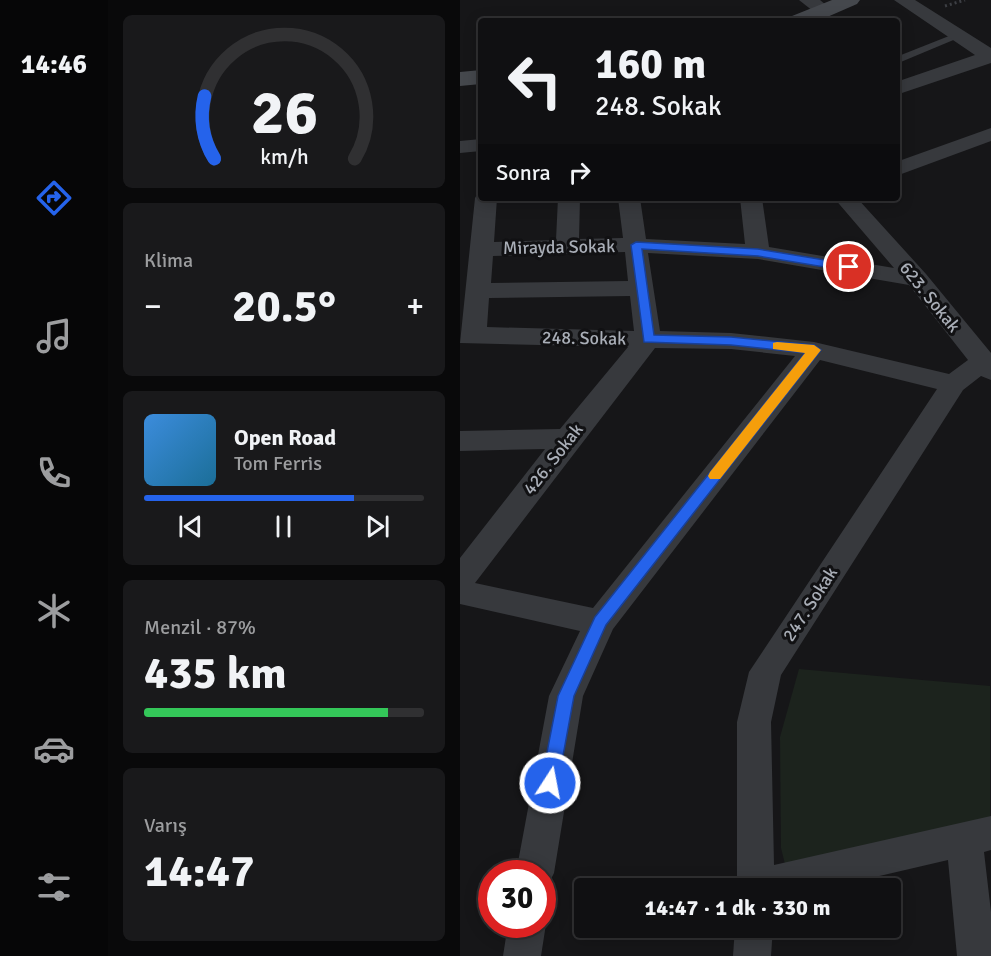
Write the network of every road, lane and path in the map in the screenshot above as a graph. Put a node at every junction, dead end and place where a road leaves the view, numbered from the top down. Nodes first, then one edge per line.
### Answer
1 (850, 0) edge
2 (903, 0) edge
3 (816, 6) edge
4 (803, 18) edge
5 (958, 36) junction
6 (988, 52) edge
7 (900, 59) edge
8 (478, 77) edge
9 (460, 79) edge
10 (900, 87) edge
11 (991, 134) edge
12 (478, 145) edge
13 (460, 147) edge
14 (900, 168) edge
15 (486, 201) edge
16 (569, 201) edge
17 (629, 201) edge
18 (751, 201) edge
19 (848, 201) edge
20 (636, 245) junction
21 (567, 247) junction
22 (482, 249) junction
23 (758, 252) junction
24 (917, 279) junction
25 (642, 288) junction
26 (478, 291) junction
27 (467, 335) edge
28 (649, 339) junction
29 (814, 350) junction
30 (987, 366) edge
31 (954, 384) junction
32 (568, 439) junction
33 (460, 441) edge
34 (460, 580) edge
35 (460, 592) edge
36 (600, 622) junction
37 (977, 836) edge
38 (537, 860) edge
39 (756, 878) edge
40 (795, 878) edge
41 (525, 938) edge
42 (753, 938) edge
43 (522, 956) edge
44 (752, 956) edge
45 (976, 956) edge

1 - 3 street
2 - 5 street
3 - 4 street
5 - 6 street
5 - 7 lane
6 - 10 street
8 - 9 street
11 - 14 street
12 - 13 street
15 - 22 street
16 - 21 street
17 - 20 street
18 - 23 street
19 - 24 street, 623. Sokak
20 - 21 street, Mirayda Sokak
20 - 23 street, Mirayda Sokak
20 - 25 street
21 - 22 street, Mirayda Sokak
22 - 26 street
23 - 24 street, Mirayda Sokak
24 - 30 street, 623. Sokak
25 - 26 street
25 - 28 street
26 - 27 street
27 - 28 street, 248. Sokak
28 - 29 street, 248. Sokak
28 - 32 street, 426. Sokak
29 - 31 street, 248. Sokak
29 - 36 street
30 - 31 street, 247. Sokak
31 - 39 street, 247. Sokak
32 - 33 street
32 - 34 street, 426. Sokak
35 - 36 street
36 - 38 street
37 - 40 street
37 - 45 street
41 - 43 street
42 - 44 street

